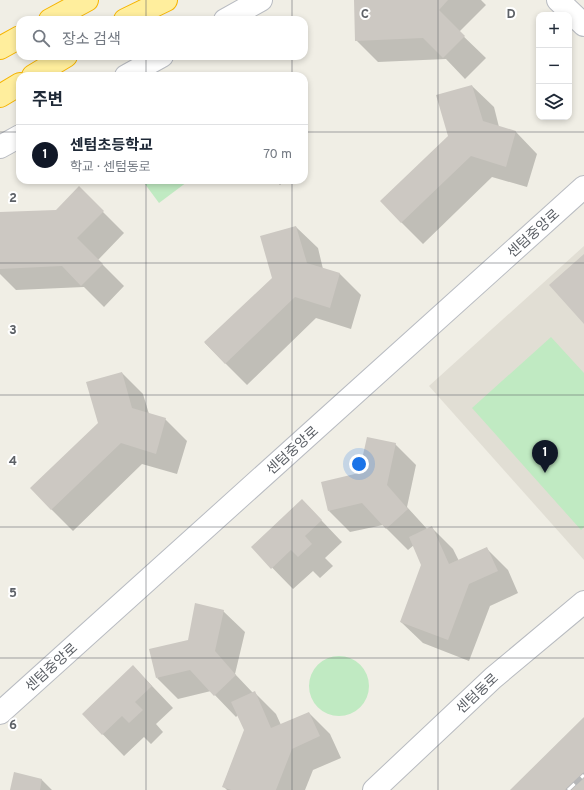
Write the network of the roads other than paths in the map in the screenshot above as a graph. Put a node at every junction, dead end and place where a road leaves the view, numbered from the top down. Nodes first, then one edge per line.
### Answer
1 (87, 0) edge
2 (166, 0) edge
3 (260, 0) edge
4 (558, 0) edge
5 (57, 16) edge
6 (133, 16) edge
7 (232, 16) edge
8 (584, 25) edge
9 (16, 39) edge
10 (0, 48) edge
11 (59, 60) edge
12 (155, 60) edge
13 (40, 72) edge
14 (133, 72) edge
15 (16, 86) edge
16 (0, 96) edge
17 (16, 138) edge
18 (0, 147) edge
19 (584, 187) edge
20 (584, 602) edge
21 (0, 713) edge
22 (374, 790) edge

1 - 5 highway
2 - 6 highway
3 - 7 main road
4 - 8 main road
9 - 10 highway
11 - 13 highway
12 - 14 main road
15 - 16 highway
17 - 18 main road
19 - 21 main road, 센텀중앙로
20 - 22 main road, 센텀동로

